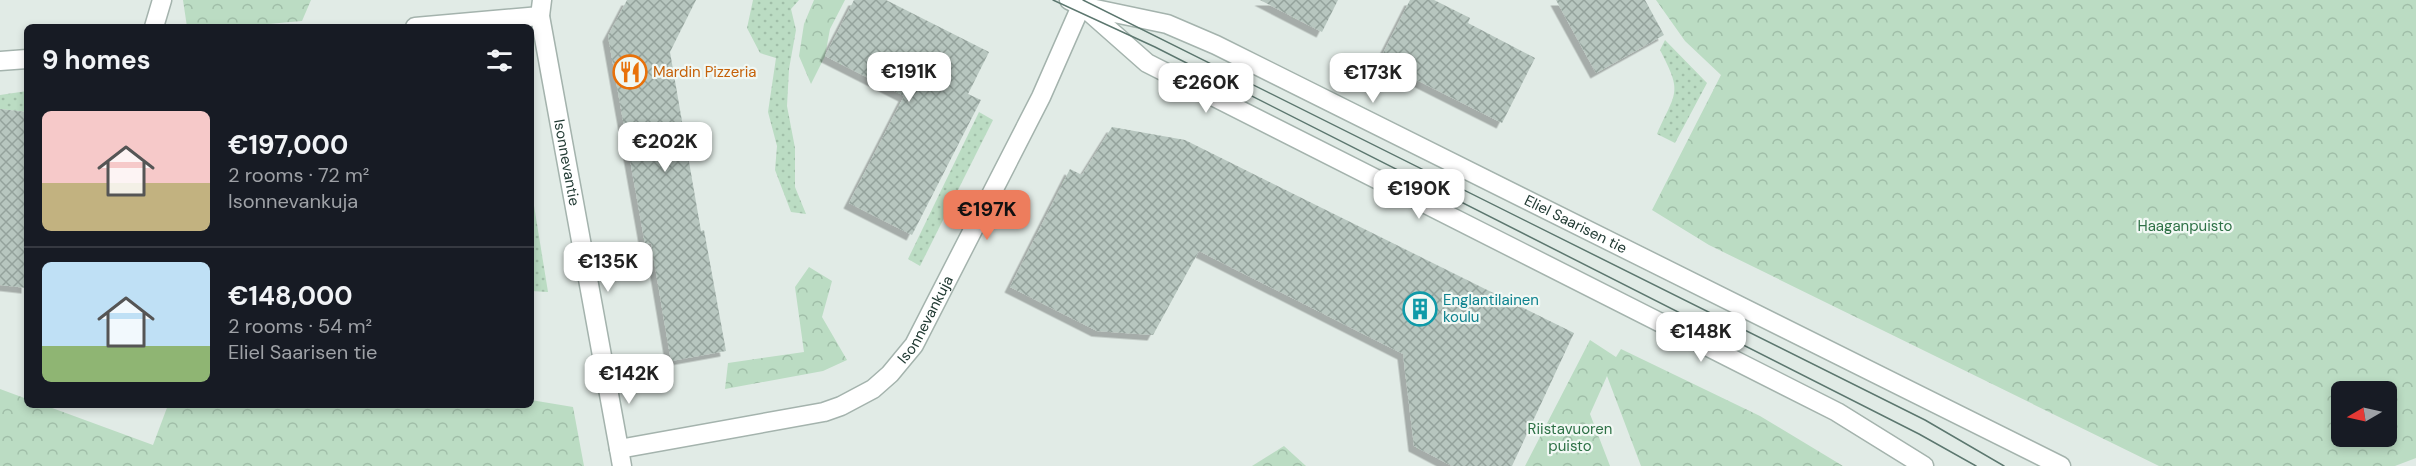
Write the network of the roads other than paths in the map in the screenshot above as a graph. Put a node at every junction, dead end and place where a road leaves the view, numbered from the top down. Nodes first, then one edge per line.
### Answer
1 (162, 0) edge
2 (1075, 3) edge
3 (541, 8) edge
4 (155, 24) edge
5 (435, 24) edge
6 (24, 59) edge
7 (0, 62) edge
8 (620, 458) edge
9 (1924, 466) edge
10 (2061, 466) edge

1 - 4 street
2 - 8 street, Isonnevankuja
2 - 9 street
2 - 10 street, Eliel Saarisen tie
3 - 5 street
3 - 8 street, Isonnevantie
6 - 7 street

